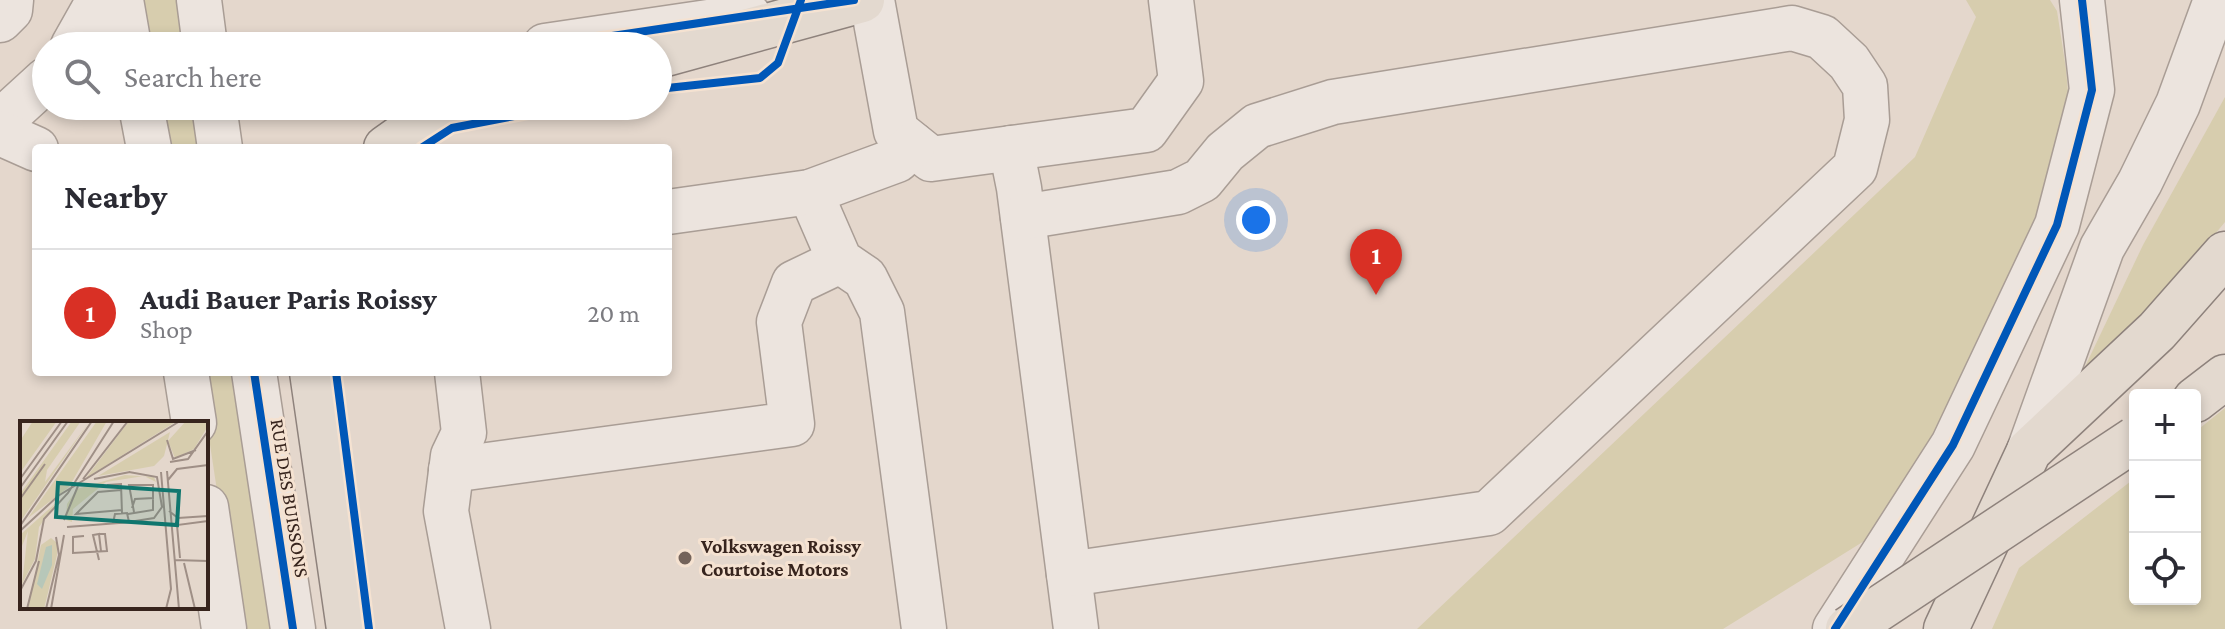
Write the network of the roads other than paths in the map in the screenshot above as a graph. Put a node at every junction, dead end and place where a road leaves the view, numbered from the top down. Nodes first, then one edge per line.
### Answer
1 (11, 0) edge
2 (99, 0) edge
3 (121, 0) edge
4 (199, 0) edge
5 (854, 0) edge
6 (862, 0) edge
7 (872, 0) edge
8 (1171, 0) edge
9 (2082, 0) edge
10 (2216, 0) edge
11 (0, 20) edge
12 (81, 32) edge
13 (127, 32) edge
14 (203, 32) edge
15 (639, 32) edge
16 (672, 52) edge
17 (32, 93) edge
18 (144, 120) edge
19 (216, 120) edge
20 (425, 120) edge
21 (0, 122) edge
22 (0, 133) edge
23 (148, 144) edge
24 (219, 144) edge
25 (392, 144) edge
26 (913, 145) junction
27 (32, 147) edge
28 (1011, 148) junction
29 (810, 192) junction
30 (672, 211) edge
31 (1023, 217) junction
32 (2225, 254) edge
33 (840, 261) junction
34 (187, 376) edge
35 (255, 376) edge
36 (313, 376) edge
37 (457, 376) edge
38 (194, 421) edge
39 (2129, 443) edge
40 (2029, 451) junction
41 (451, 470) junction
42 (208, 521) edge
43 (1069, 574) junction
44 (224, 629) edge
45 (293, 629) edge
46 (349, 629) edge
47 (468, 629) edge
48 (924, 629) edge
49 (1076, 629) edge
50 (1835, 629) edge
51 (1848, 629) edge
52 (1946, 629) edge

1 - 11 street
2 - 12 street
3 - 13 street
4 - 14 street
5 - 15 street
6 - 16 main road
7 - 26 street
8 - 28 street
9 - 50 street
10 - 40 street
17 - 21 street
18 - 23 street
19 - 24 street
20 - 25 main road
22 - 27 street
26 - 28 street
26 - 29 street
28 - 31 street
29 - 30 street
29 - 33 street
31 - 43 street
31 - 43 street
32 - 40 main road
33 - 41 street
33 - 48 street
34 - 38 street
35 - 45 street, RUE DES BUISSONS
36 - 46 main road
37 - 41 street
39 - 51 main road, bridge
40 - 52 main road
41 - 47 street
42 - 44 street
43 - 49 street

